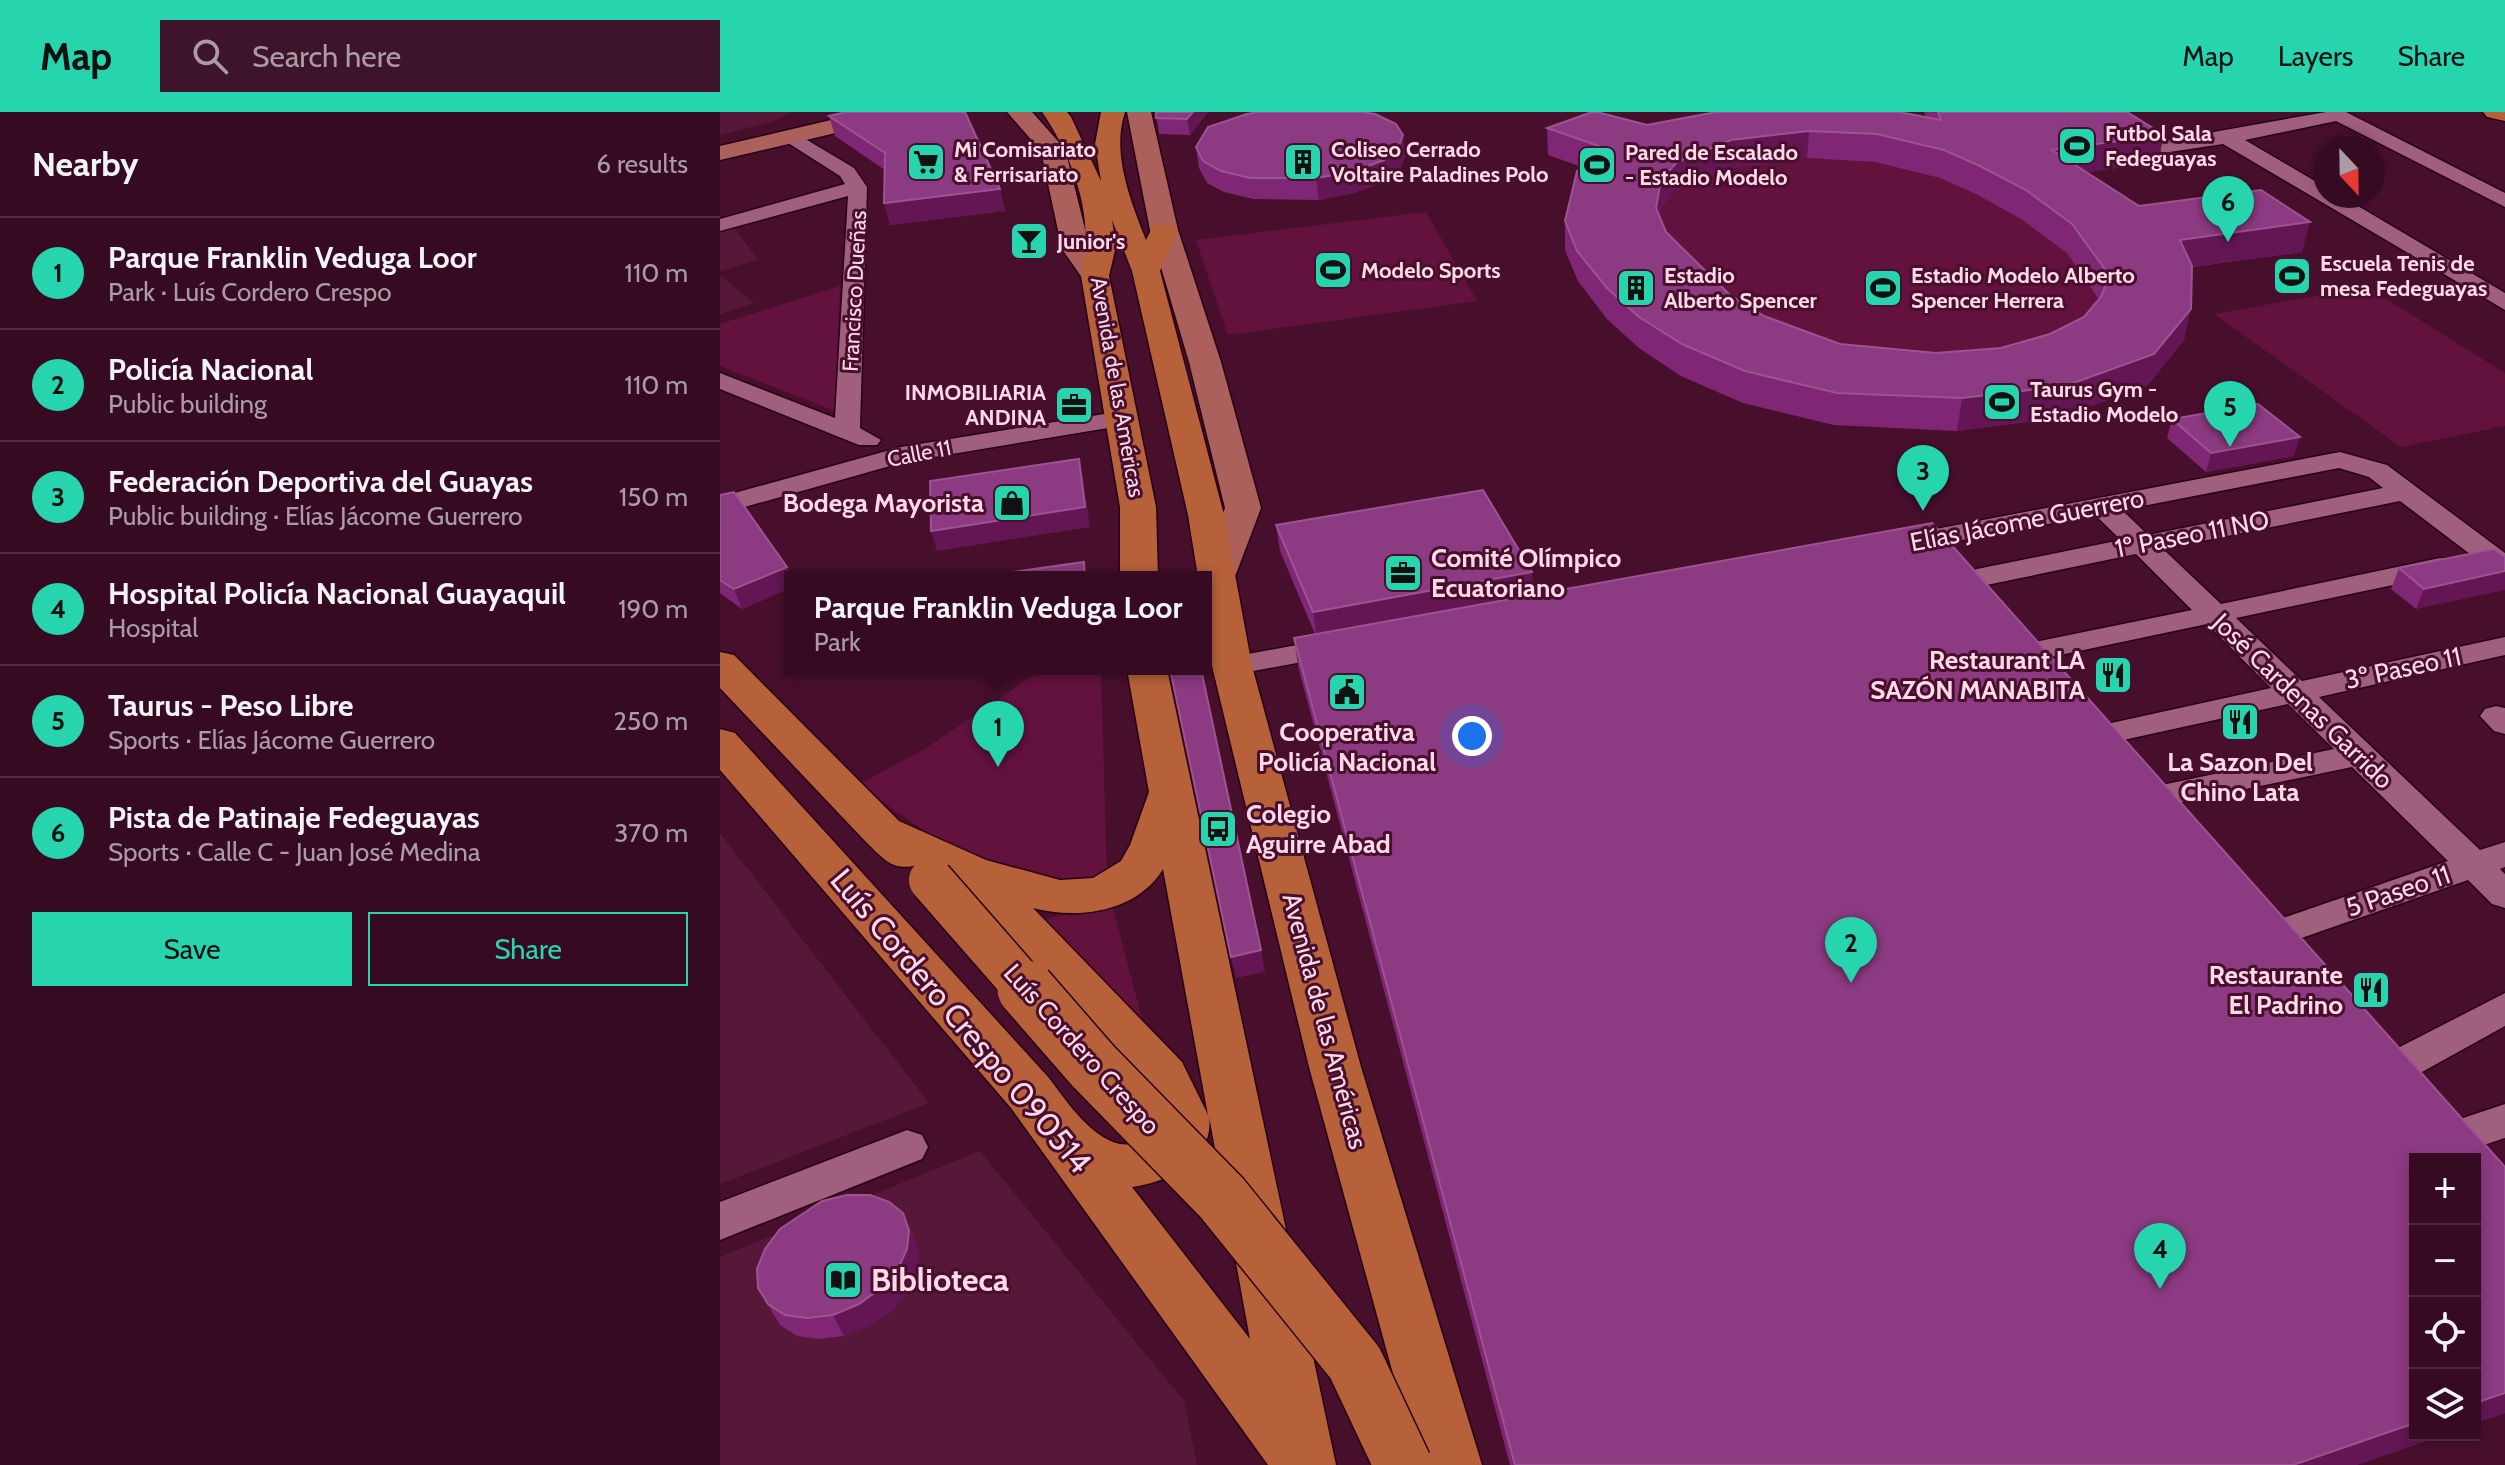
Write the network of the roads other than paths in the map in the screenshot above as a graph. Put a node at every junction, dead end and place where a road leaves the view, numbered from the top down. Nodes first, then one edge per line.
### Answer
1 (825, 112) edge
2 (896, 112) edge
3 (1113, 112) edge
4 (2495, 112) edge
5 (2505, 114) edge
6 (1135, 115) edge
7 (1038, 116) edge
8 (792, 137) junction
9 (2227, 138) junction
10 (720, 139) edge
11 (2163, 147) dead end
12 (720, 153) edge
13 (857, 187) junction
14 (2313, 188) edge
15 (2505, 201) edge
16 (2348, 208) edge
17 (720, 225) edge
18 (1164, 230) junction
19 (1146, 271) junction
20 (1095, 276) junction
21 (2505, 303) edge
22 (720, 380) edge
23 (1123, 419) junction
24 (1220, 419) junction
25 (1183, 424) junction
26 (847, 431) junction
27 (901, 455) junction
28 (2407, 491) junction
29 (720, 506) edge
30 (2102, 506) junction
31 (1940, 536) junction
32 (2141, 544) junction
33 (1878, 548) edge
34 (2498, 561) edge
35 (1139, 571) edge
36 (1217, 574) junction
37 (1977, 578) junction
38 (2213, 614) junction
39 (2023, 630) junction
40 (1364, 642) edge
41 (2505, 646) edge
42 (720, 664) edge
43 (1232, 666) junction
44 (1148, 675) edge
45 (2066, 677) edge
46 (2294, 692) junction
47 (720, 743) edge
48 (2359, 755) junction
49 (2154, 776) junction
50 (1171, 793) junction
51 (2200, 827) edge
52 (2490, 860) edge
53 (949, 875) junction
54 (2505, 895) edge
55 (2290, 928) edge
56 (2505, 1008) edge
57 (2450, 1101) edge
58 (1069, 1145) junction
59 (907, 1147) dead end
60 (720, 1221) edge
61 (1305, 1464) edge
62 (1403, 1465) edge
63 (1450, 1465) edge

1 - 10 main road
2 - 8 main road
3 - 19 main road, Avenida de las Américas
4 - 5 main road
6 - 18 main road
7 - 20 main road
7 - 20 main road, Avenida de las Américas
8 - 12 main road
8 - 13 street, Francisco Dueñas
9 - 11 street
9 - 14 street
9 - 15 street
13 - 17 street
13 - 26 street, Francisco Dueñas
16 - 21 street
18 - 19 main road
18 - 24 main road
19 - 25 main road, Avenida de las Américas
20 - 23 main road, Avenida de las Américas
22 - 26 street
23 - 27 street, Calle 11
23 - 35 main road, Avenida de las Américas
24 - 25 main road
24 - 36 main road
25 - 36 main road, Avenida de las Américas
26 - 27 street
27 - 29 street, Calle 11
28 - 30 street, Elías Jácome Guerrero
28 - 32 street, 1º Paseo 11 NO
28 - 34 street
30 - 31 street, Elías Jácome Guerrero
30 - 32 street, José Cardenas Garrido
31 - 33 street, Elías Jácome Guerrero
31 - 37 street
32 - 37 street, 1º Paseo 11 NO
32 - 38 street, José Cardenas Garrido
34 - 38 street
36 - 43 main road, Avenida de las Américas
37 - 39 street
38 - 39 street
38 - 46 street, José Cardenas Garrido
39 - 45 street
40 - 43 street
41 - 46 street, 3º Paseo 11
42 - 53 main road
43 - 63 main road, Avenida de las Américas
44 - 50 main road
46 - 48 street, José Cardenas Garrido
46 - 49 street, 3º Paseo 11
47 - 58 main road, Luís Cordero Crespo 090514
48 - 49 street
48 - 52 street, José Cardenas Garrido
49 - 51 street
50 - 53 main road
50 - 61 main road
52 - 54 street, José Cardenas Garrido
52 - 55 street, 5 Paseo 11
53 - 58 main road
53 - 62 main road, Luís Cordero Crespo, bridge
56 - 57 street
58 - 61 main road, Luís Cordero Crespo 090514
59 - 60 street

